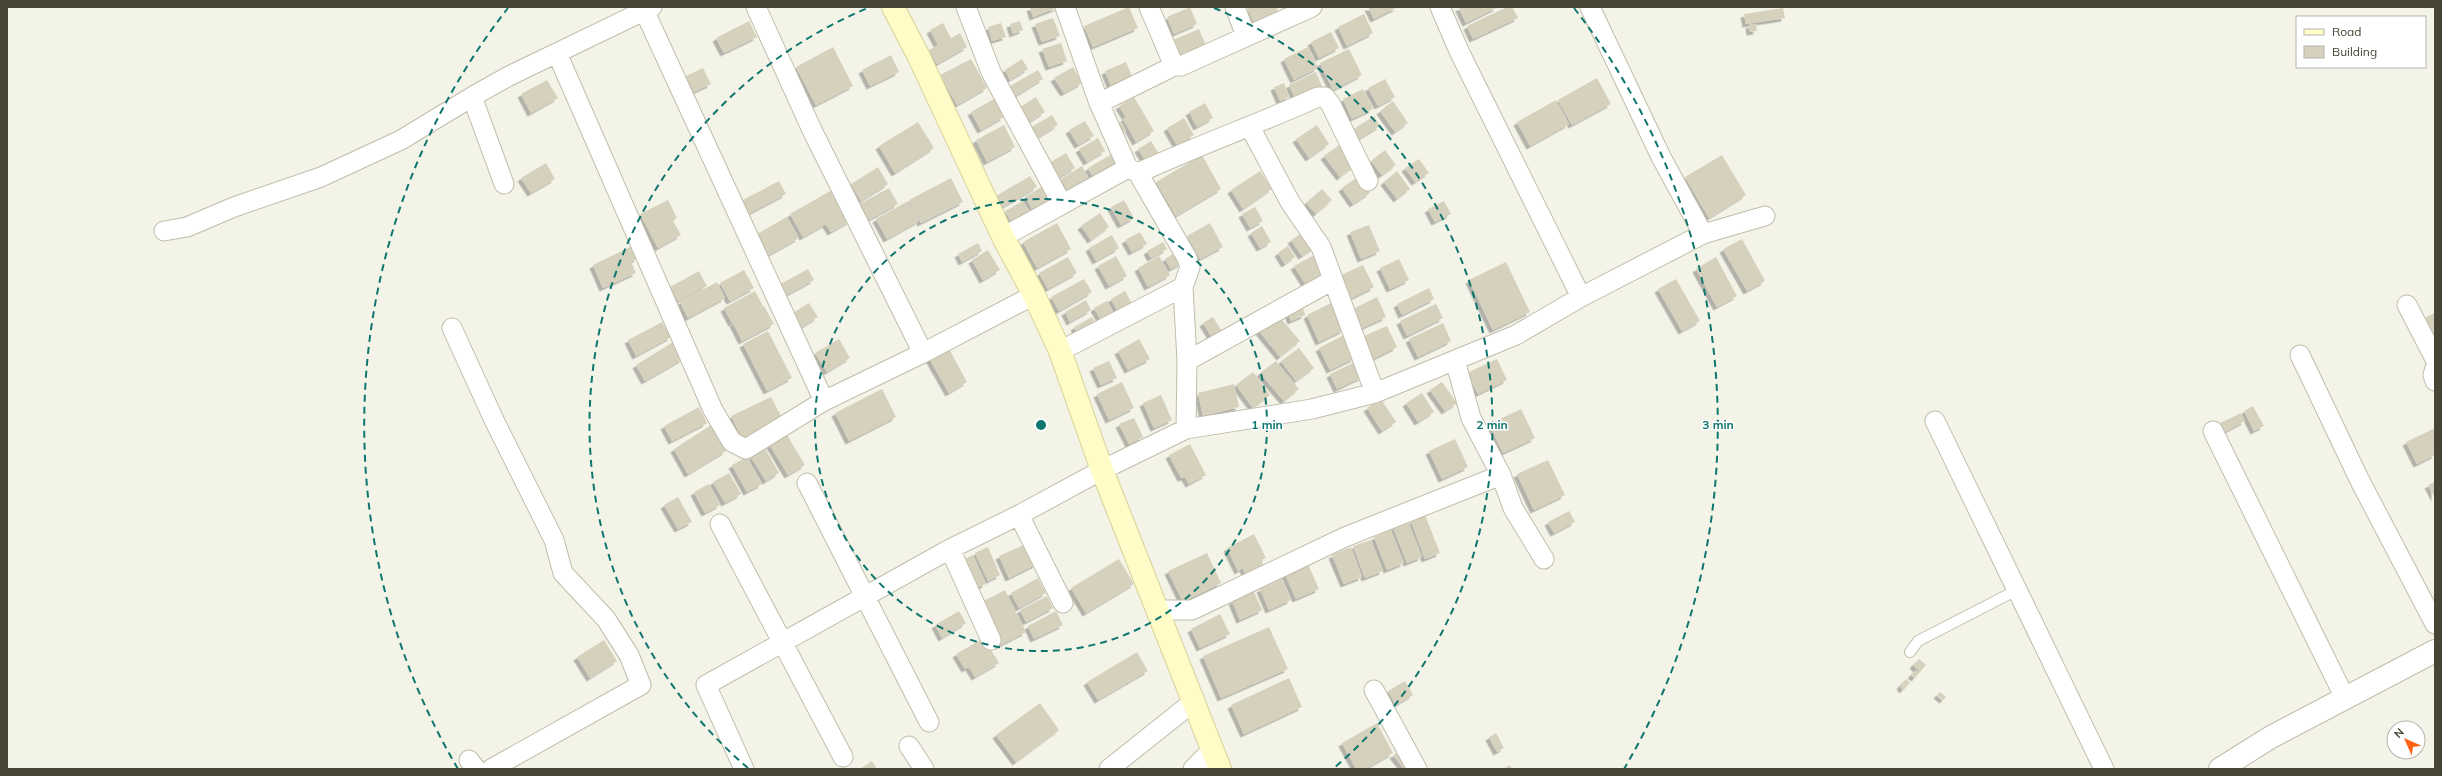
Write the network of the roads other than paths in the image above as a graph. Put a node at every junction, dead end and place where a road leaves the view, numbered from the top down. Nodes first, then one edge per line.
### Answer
1 (756, 7) edge
2 (893, 7) edge
3 (966, 7) edge
4 (1065, 7) edge
5 (1149, 7) edge
6 (1235, 7) edge
7 (1312, 7) edge
8 (1440, 7) edge
9 (1590, 7) edge
10 (648, 9) edge
11 (1246, 36) junction
12 (557, 53) junction
13 (1174, 66) junction
14 (475, 95) junction
15 (1099, 103) junction
16 (1250, 128) junction
17 (1133, 171) junction
18 (1368, 181) dead end
19 (504, 184) dead end
20 (1062, 204) junction
21 (1766, 216) dead end
22 (164, 231) dead end
23 (1703, 234) junction
24 (1003, 237) junction
25 (1333, 280) junction
26 (1183, 287) junction
27 (1034, 295) junction
28 (1581, 297) junction
29 (2407, 305) dead end
30 (452, 328) dead end
31 (1060, 351) junction
32 (923, 353) junction
33 (2300, 355) dead end
34 (2435, 359) edge
35 (1455, 360) junction
36 (1187, 361) junction
37 (2435, 368) edge
38 (2435, 381) edge
39 (1375, 393) junction
40 (824, 401) junction
41 (1935, 421) dead end
42 (1186, 429) junction
43 (2213, 431) dead end
44 (1102, 470) junction
45 (1501, 475) junction
46 (807, 483) dead end
47 (1019, 515) junction
48 (720, 524) dead end
49 (950, 549) junction
50 (1544, 559) dead end
51 (2017, 590) junction
52 (866, 596) junction
53 (1064, 603) dead end
54 (1158, 610) junction
55 (2435, 624) edge
56 (991, 640) dead end
57 (782, 642) junction
58 (2435, 651) edge
59 (1910, 652) dead end
60 (1374, 690) dead end
61 (2345, 698) junction
62 (1193, 702) junction
63 (929, 722) dead end
64 (909, 746) dead end
65 (844, 757) dead end
66 (1216, 759) edge
67 (490, 769) edge
68 (744, 769) edge
69 (924, 769) edge
70 (1109, 769) edge
71 (1193, 769) edge
72 (1417, 769) edge
73 (2104, 769) edge
74 (2220, 769) edge

1 - 32 street
2 - 24 main road
3 - 20 street
4 - 15 street
5 - 13 street
6 - 11 street
7 - 11 street
8 - 28 street
9 - 23 street
10 - 12 street
10 - 40 street
11 - 13 street
12 - 14 street
12 - 40 street
13 - 15 street
14 - 19 street
14 - 22 street
15 - 17 street
16 - 17 street
16 - 18 street
16 - 25 street
17 - 20 street
17 - 26 street
20 - 24 street
21 - 23 street
23 - 28 street
24 - 27 main road
25 - 36 street
25 - 39 street
26 - 31 street
26 - 36 street
27 - 31 main road
27 - 32 street
28 - 35 street
29 - 34 street
30 - 67 street
31 - 44 main road
32 - 40 street
33 - 55 street
35 - 39 street
35 - 45 street
36 - 42 street
37 - 38 street
39 - 42 street
41 - 51 street
42 - 44 street
43 - 61 street
44 - 47 street
44 - 54 main road
45 - 50 street
45 - 54 street
46 - 52 street
47 - 49 street
47 - 53 street
48 - 57 street
49 - 52 street
49 - 56 street
51 - 59 lane
51 - 73 street
52 - 57 street
52 - 63 street
54 - 62 main road
57 - 65 street
57 - 68 street
58 - 61 street
60 - 72 street
61 - 74 street
62 - 66 main road
62 - 70 street
64 - 69 street
66 - 71 street

